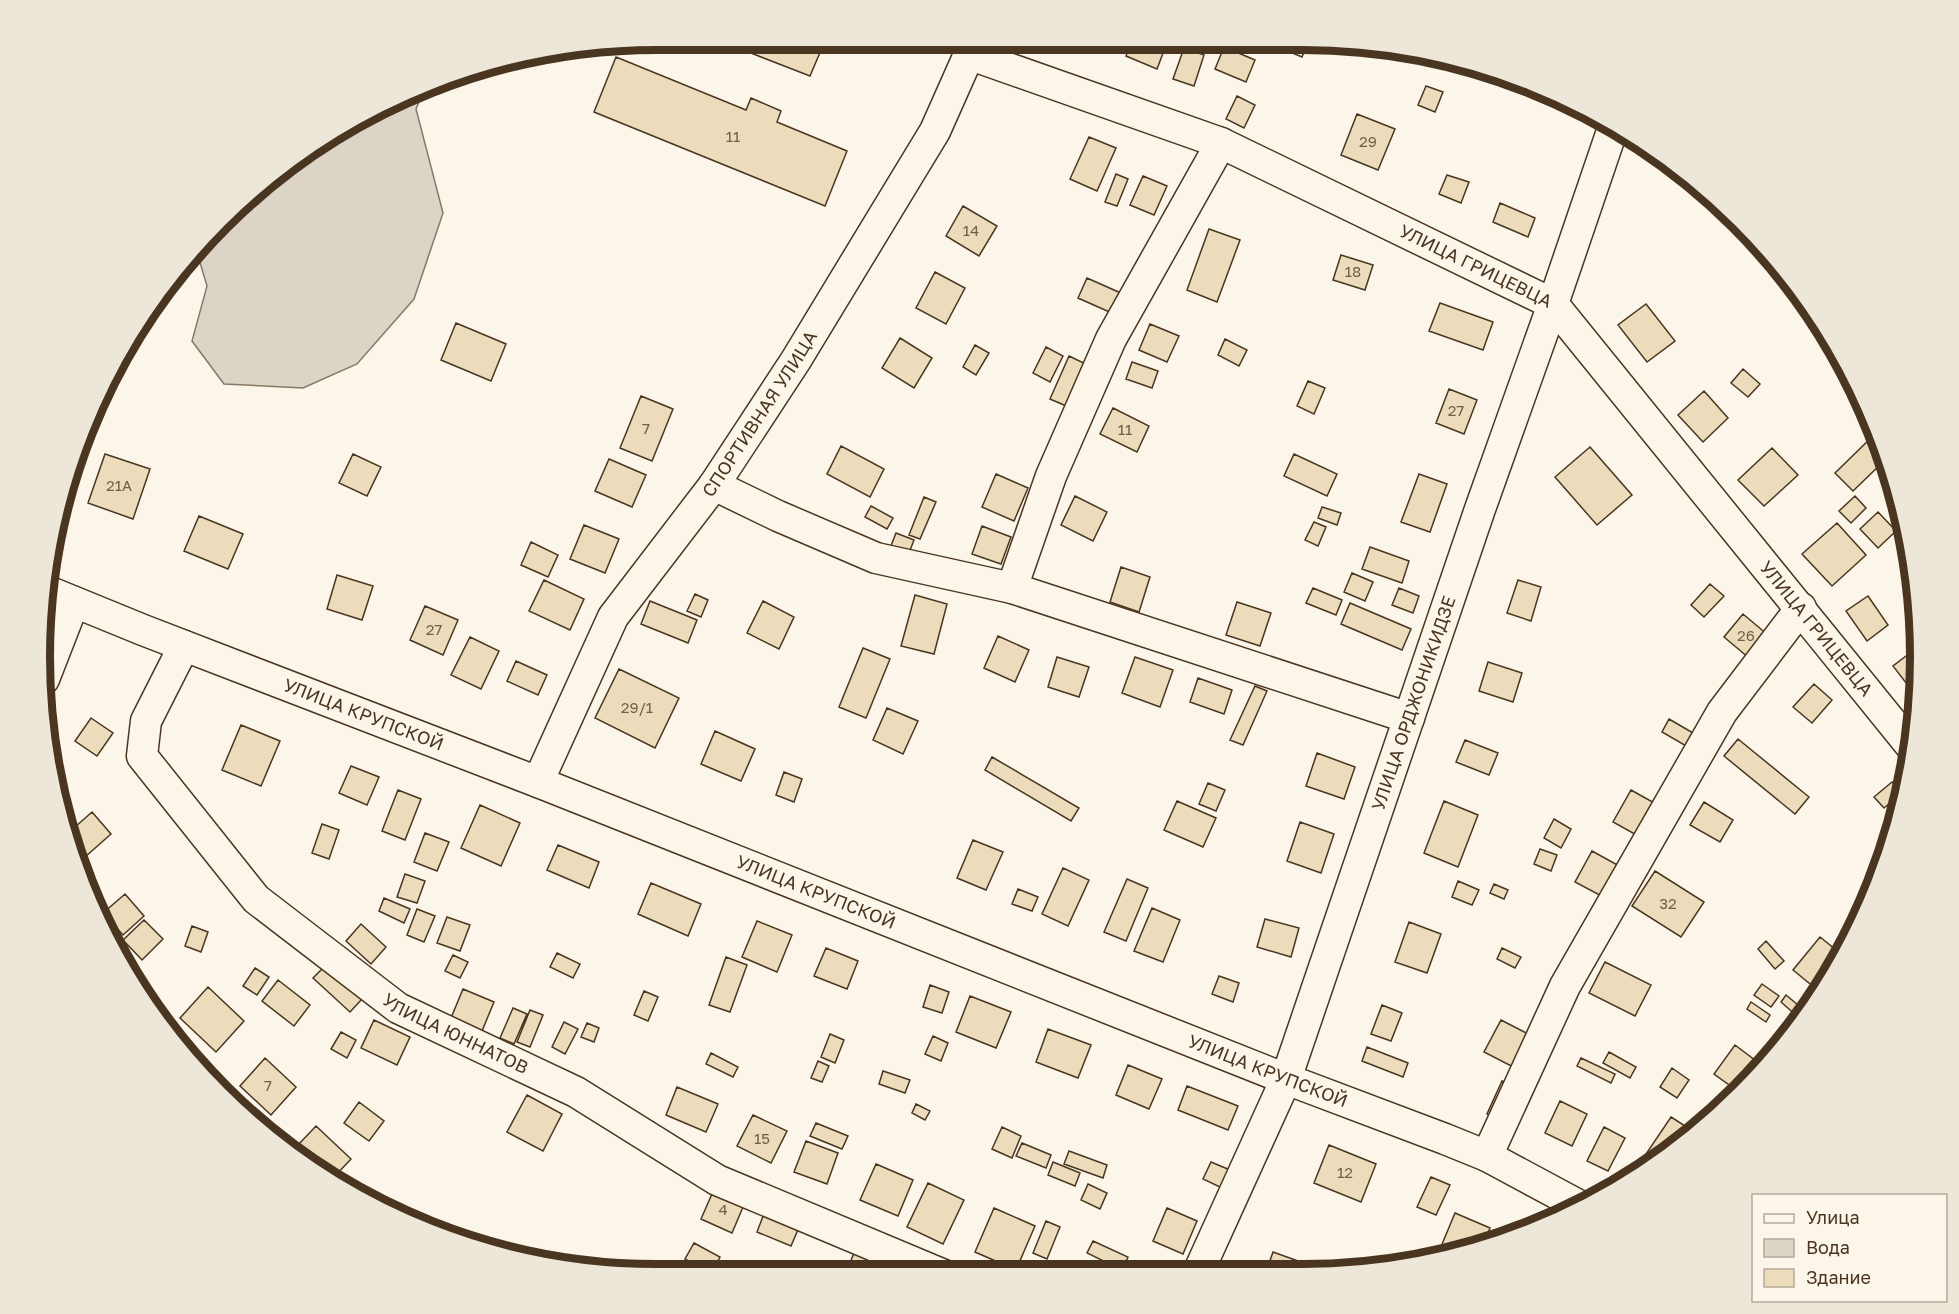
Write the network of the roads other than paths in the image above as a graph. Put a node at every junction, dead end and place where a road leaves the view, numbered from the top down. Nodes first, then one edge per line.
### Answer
1 (972, 50) edge
2 (978, 50) edge
3 (1611, 134) edge
4 (1221, 143) junction
5 (1553, 304) junction
6 (714, 485) junction
7 (1012, 588) junction
8 (53, 593) edge
9 (74, 602) junction
10 (1801, 608) junction
11 (184, 646) junction
12 (50, 663) edge
13 (1408, 718) junction
14 (1904, 737) edge
15 (538, 782) junction
16 (1286, 1079) junction
17 (1487, 1156) junction
18 (1572, 1202) edge
19 (918, 1264) edge
20 (1202, 1264) edge

1 - 6 street, СПОРТИВНАЯ УЛИЦА
2 - 4 street, УЛИЦА ГРИЦЕВЦА
3 - 5 street, УЛИЦА ОРДЖОНИКИДЗЕ
4 - 5 street, УЛИЦА ГРИЦЕВЦА
4 - 7 street
5 - 10 street, УЛИЦА ГРИЦЕВЦА
5 - 13 street, УЛИЦА ОРДЖОНИКИДЗЕ
6 - 7 street
6 - 15 street, СПОРТИВНАЯ УЛИЦА
7 - 13 street
8 - 9 street, УЛИЦА КРУПСКОЙ
9 - 11 street, УЛИЦА КРУПСКОЙ
9 - 12 street
10 - 14 street, УЛИЦА ГРИЦЕВЦА
10 - 17 street
11 - 15 street, УЛИЦА КРУПСКОЙ
11 - 19 street, УЛИЦА ЮННАТОВ
13 - 16 street, УЛИЦА ОРДЖОНИКИДЗЕ
15 - 16 street, УЛИЦА КРУПСКОЙ
16 - 17 street, УЛИЦА КРУПСКОЙ
16 - 20 street, УЛИЦА ОРДЖОНИКИДЗЕ
17 - 18 street, УЛИЦА КРУПСКОЙ

